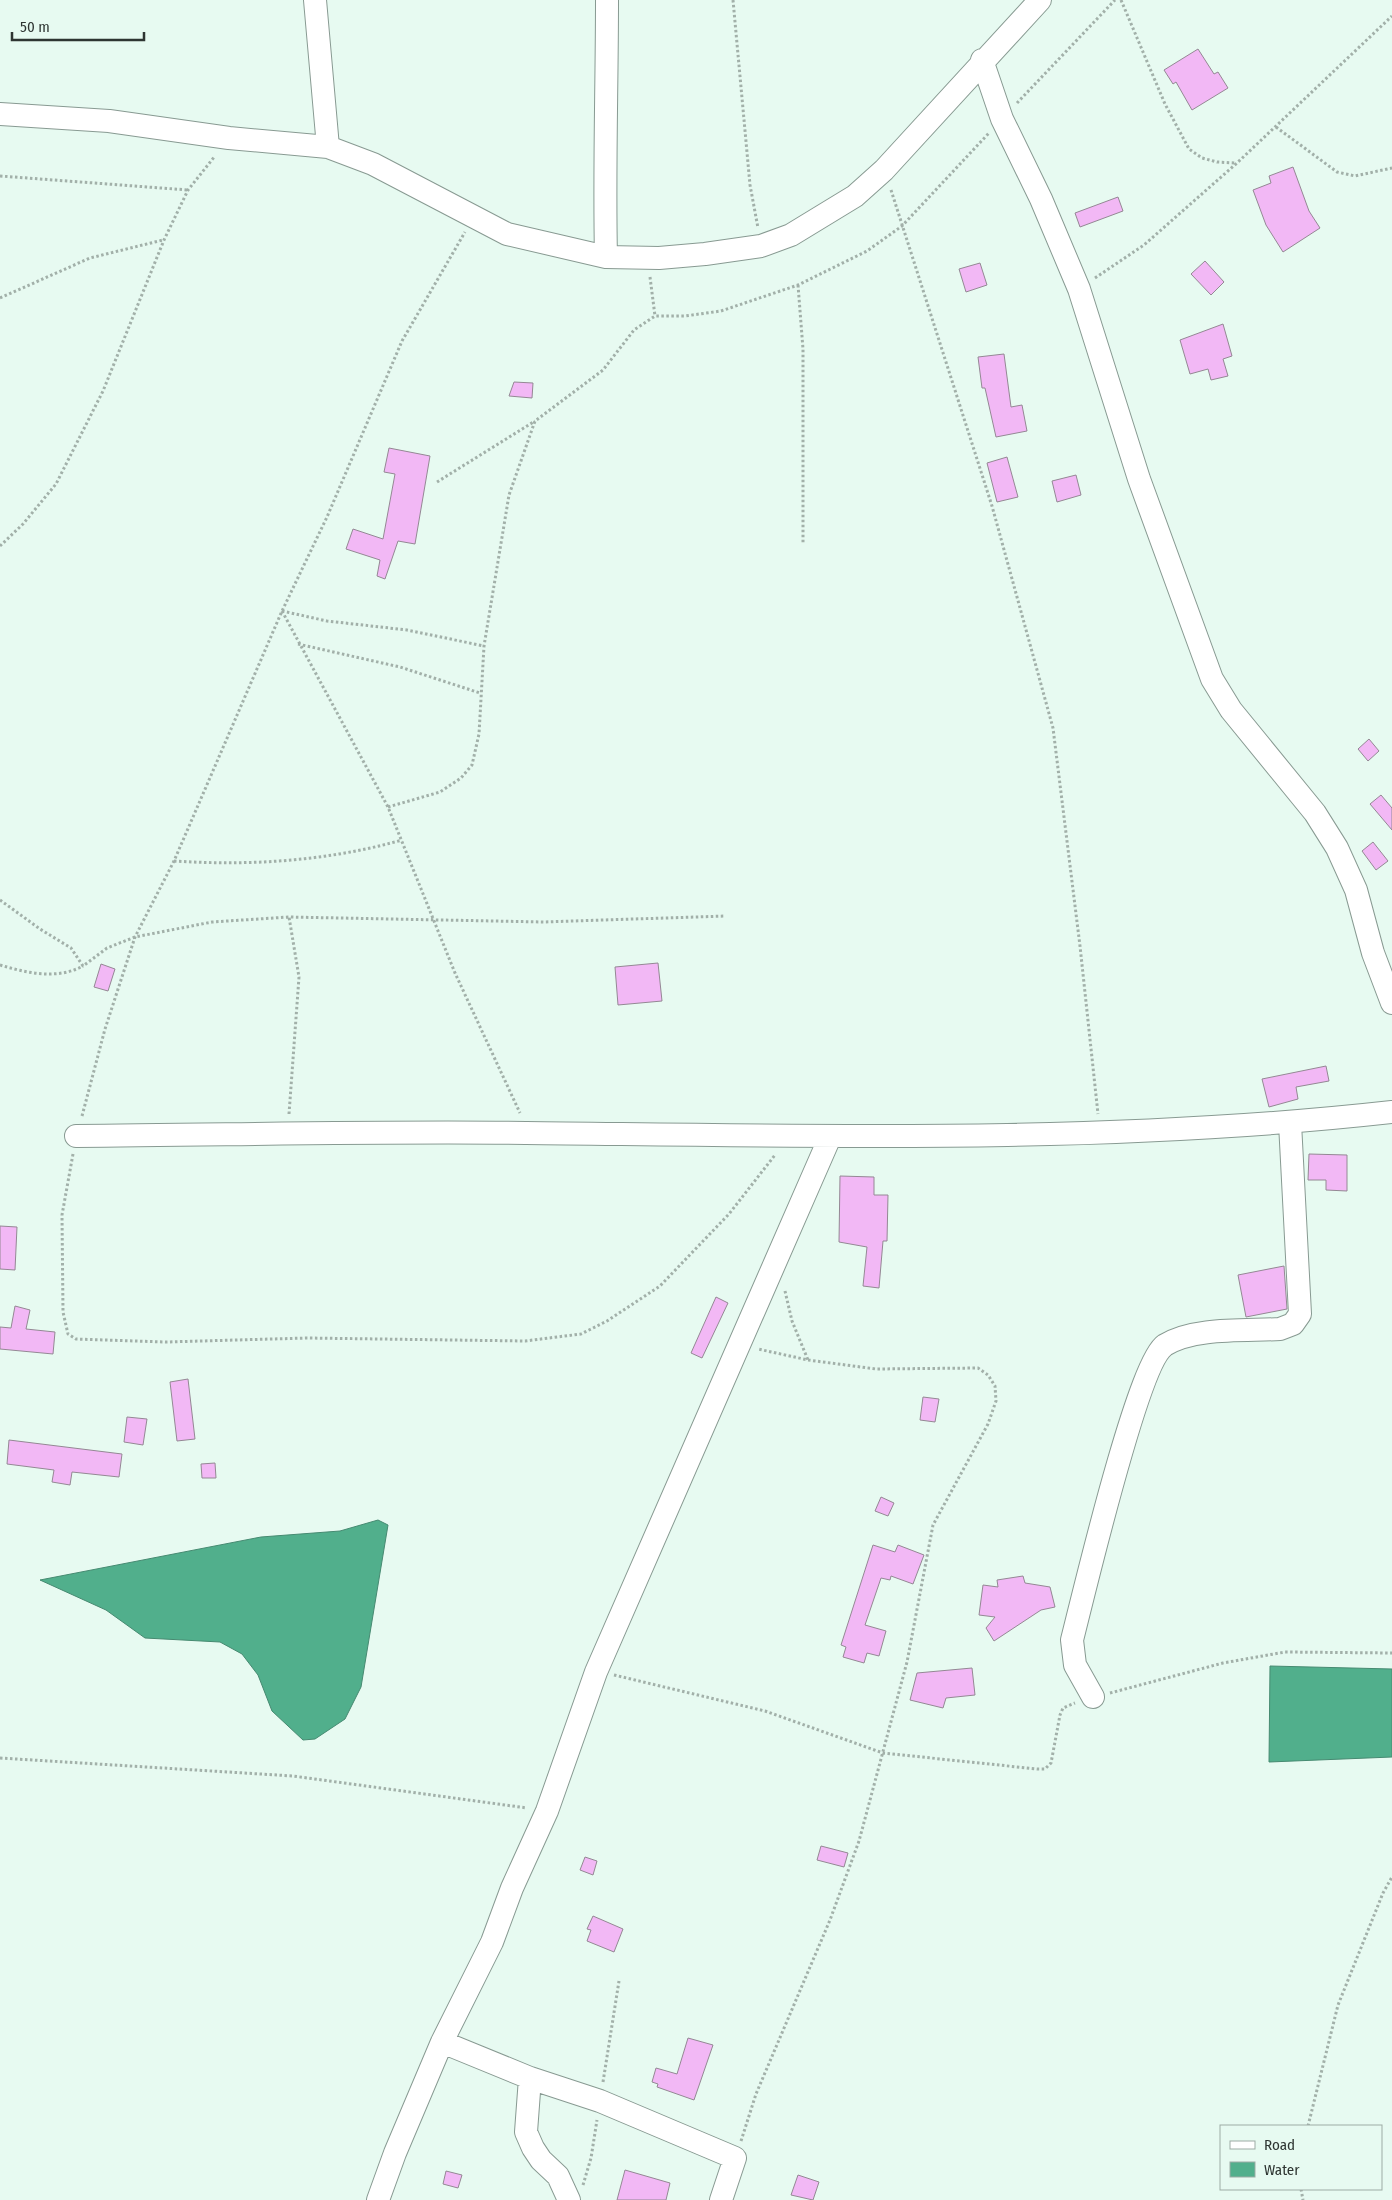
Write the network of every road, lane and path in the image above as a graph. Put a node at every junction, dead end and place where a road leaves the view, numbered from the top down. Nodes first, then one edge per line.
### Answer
1 (315, 0) edge
2 (607, 0) edge
3 (733, 0) edge
4 (1040, 0) edge
5 (1115, 0) edge
6 (1121, 0) edge
7 (1392, 16) edge
8 (982, 60) junction
9 (0, 114) edge
10 (1002, 119) junction
11 (1276, 127) junction
12 (229, 138) junction
13 (328, 147) junction
14 (1237, 163) junction
15 (1392, 168) edge
16 (884, 170) junction
17 (0, 176) edge
18 (188, 190) junction
19 (474, 216) junction
20 (902, 226) junction
21 (164, 240) junction
22 (761, 246) junction
23 (606, 257) junction
24 (659, 258) junction
25 (798, 285) junction
26 (1079, 289) junction
27 (0, 298) edge
28 (654, 316) junction
29 (535, 421) junction
30 (437, 482) dead end
31 (803, 544) dead end
32 (0, 546) edge
33 (282, 611) junction
34 (298, 644) junction
35 (484, 646) junction
36 (480, 693) junction
37 (388, 807) junction
38 (402, 840) junction
39 (174, 861) junction
40 (0, 900) edge
41 (725, 916) dead end
42 (289, 917) junction
43 (434, 920) junction
44 (135, 937) junction
45 (0, 966) edge
46 (83, 966) junction
47 (1392, 1004) edge
48 (1392, 1112) edge
49 (1290, 1123) junction
50 (1099, 1131) junction
51 (529, 1133) junction
52 (288, 1135) junction
53 (76, 1136) junction
54 (788, 1136) junction
55 (830, 1137) junction
56 (785, 1286) dead end
57 (740, 1345) junction
58 (808, 1360) junction
59 (1392, 1652) edge
60 (596, 1672) junction
61 (1093, 1698) junction
62 (883, 1753) junction
63 (0, 1758) edge
64 (547, 1811) junction
65 (1392, 1877) edge
66 (619, 1981) dead end
67 (442, 2042) junction
68 (530, 2078) junction
69 (600, 2101) junction
70 (1308, 2125) edge
71 (735, 2158) junction
72 (575, 2194) edge
73 (378, 2200) edge
74 (721, 2200) edge

1 - 13 street
2 - 23 street
3 - 22 path
4 - 8 street
5 - 10 path
6 - 14 path
7 - 11 path
8 - 10 street
8 - 16 street
9 - 12 street
10 - 20 path
10 - 26 street
11 - 14 path
11 - 15 path
12 - 13 street
12 - 18 path
13 - 19 street
14 - 26 path
16 - 20 path
16 - 22 street
17 - 18 path
18 - 21 path
19 - 23 street
19 - 33 path
20 - 25 path
20 - 50 path
21 - 27 path
21 - 32 path
22 - 24 street
23 - 24 street
24 - 28 path
25 - 28 path
25 - 31 path
26 - 47 street
28 - 29 path
29 - 30 path
29 - 35 path
33 - 34 path
33 - 35 path
33 - 39 path
34 - 36 path
34 - 37 path
35 - 36 path
36 - 37 path
37 - 38 path
38 - 39 path
38 - 43 path
39 - 44 path
40 - 46 path
41 - 43 path
42 - 43 path
42 - 44 path
42 - 52 path
43 - 51 path
44 - 46 path
44 - 53 path
45 - 46 path
48 - 49 street
49 - 50 street
49 - 61 street
50 - 55 street
51 - 52 street
51 - 54 street
52 - 53 street
53 - 54 path
54 - 55 street
55 - 57 street
56 - 58 path
57 - 58 path
57 - 60 street
58 - 62 path
59 - 61 path
60 - 62 path
60 - 64 street
61 - 62 path
62 - 71 path
63 - 64 path
64 - 67 street
65 - 70 path
66 - 69 path
67 - 68 street
67 - 73 street
68 - 69 street
68 - 72 street
69 - 71 street
69 - 72 path
71 - 74 street

